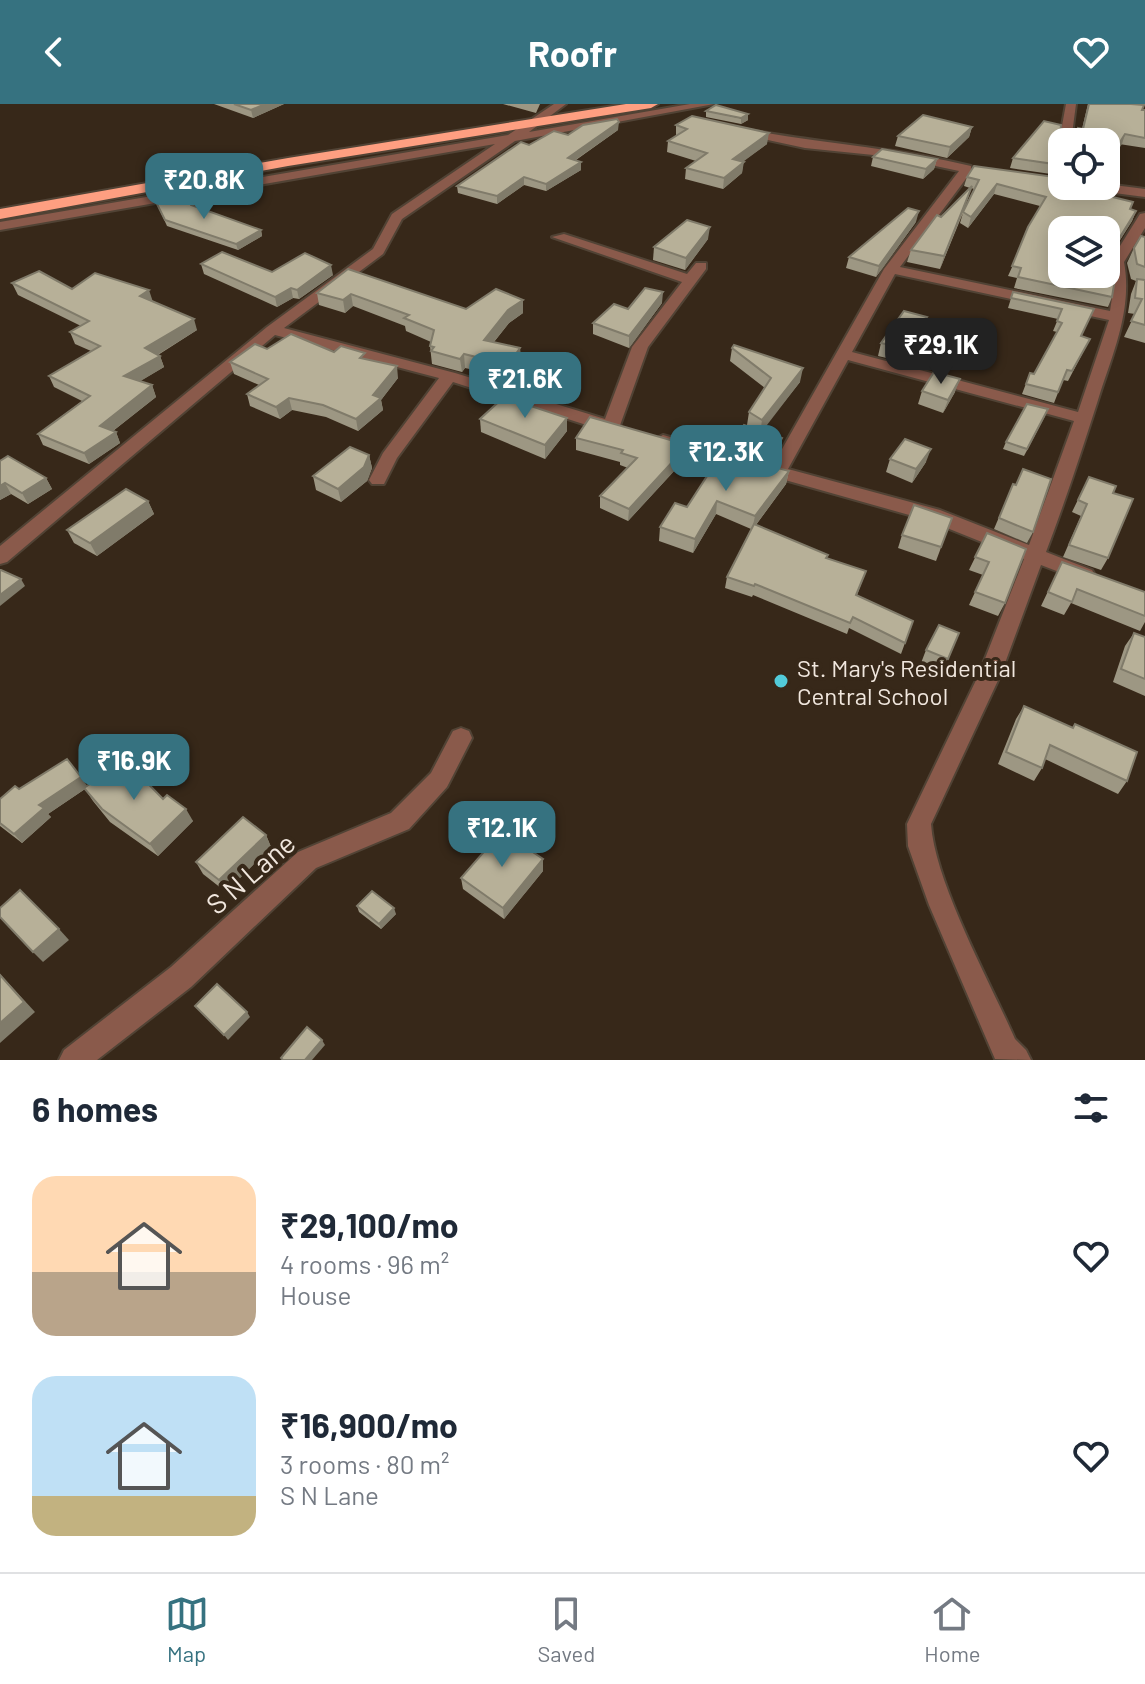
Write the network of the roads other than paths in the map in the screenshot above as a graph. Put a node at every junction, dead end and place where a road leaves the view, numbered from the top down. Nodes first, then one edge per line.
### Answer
1 (561, 104) edge
2 (709, 104) edge
3 (1071, 104) edge
4 (653, 108) edge
5 (699, 122) edge
6 (533, 123) junction
7 (728, 128) edge
8 (1067, 128) edge
9 (515, 135) junction
10 (967, 169) junction
11 (983, 171) edge
12 (1043, 179) edge
13 (1048, 180) edge
14 (1120, 190) edge
15 (1145, 193) edge
16 (0, 214) edge
17 (1145, 217) edge
18 (0, 226) edge
19 (559, 237) dead end
20 (701, 266) dead end
21 (891, 269) junction
22 (690, 280) junction
23 (1117, 317) junction
24 (272, 330) junction
25 (842, 354) junction
26 (449, 376) junction
27 (1085, 419) junction
28 (626, 431) junction
29 (778, 471) junction
30 (378, 480) dead end
31 (0, 557) edge
32 (1033, 557) junction
33 (1098, 580) edge
34 (461, 738) dead end
35 (74, 1060) edge
36 (1016, 1060) edge

1 - 6 street
2 - 4 street
3 - 8 street
4 - 5 street
4 - 6 highway
4 - 9 street
6 - 9 street
6 - 16 highway
7 - 10 street
9 - 18 street
9 - 24 street
10 - 11 street
10 - 21 street
12 - 13 street
14 - 15 street
17 - 23 street
19 - 22 street
20 - 22 street
21 - 23 street
21 - 25 street
22 - 28 street
23 - 27 street
24 - 26 street
24 - 31 street
25 - 27 street
25 - 29 street
26 - 28 street
26 - 30 street
27 - 32 street
28 - 29 street
29 - 32 street
32 - 33 street
32 - 36 street
34 - 35 street, S N Lane

